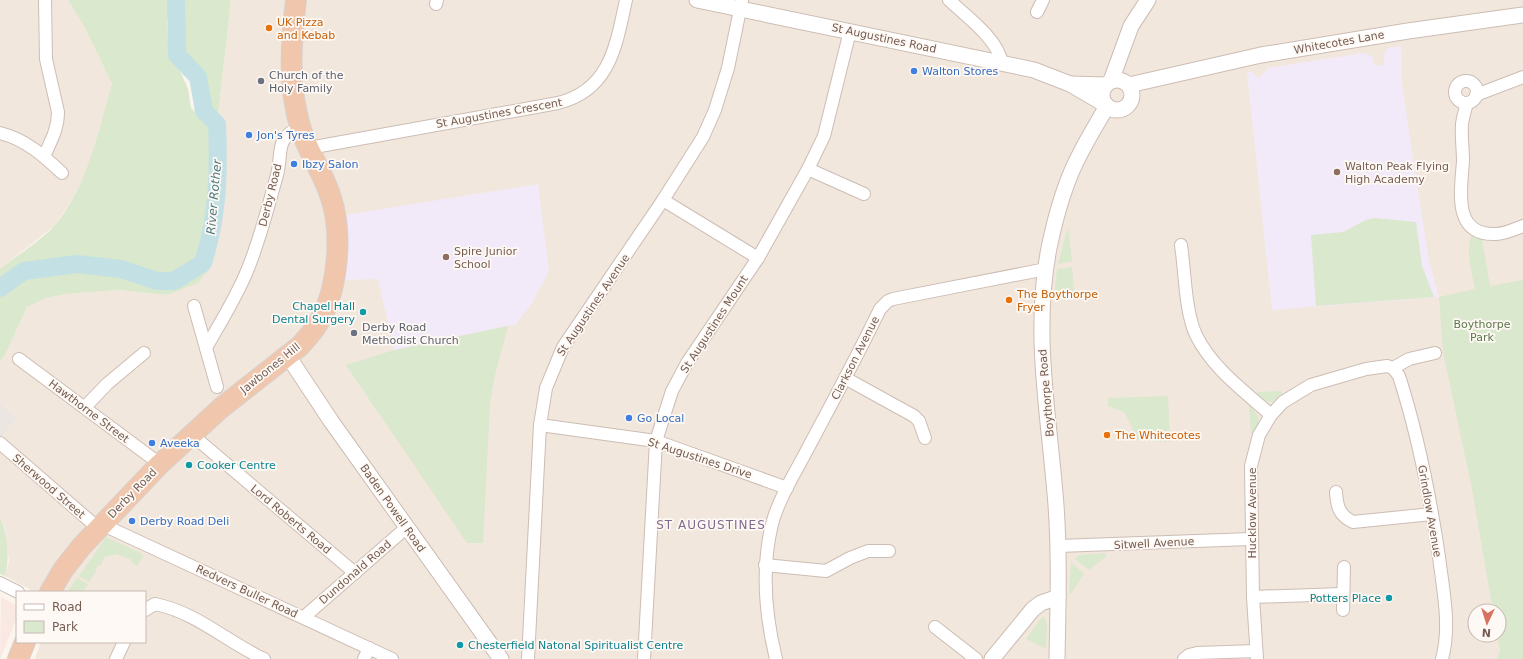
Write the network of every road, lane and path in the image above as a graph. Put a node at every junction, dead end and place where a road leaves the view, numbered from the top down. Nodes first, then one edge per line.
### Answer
1 (296, 0) edge
2 (626, 0) edge
3 (696, 0) edge
4 (949, 0) edge
5 (1043, 0) edge
6 (1148, 0) edge
7 (741, 4) edge
8 (49, 5) edge
9 (1038, 12) dead end
10 (1523, 15) edge
11 (850, 31) junction
12 (1121, 56) junction
13 (1002, 63) junction
14 (1523, 78) edge
15 (1158, 80) junction
16 (1109, 83) junction
17 (1070, 84) junction
18 (1128, 84) junction
19 (1089, 97) junction
20 (1107, 106) junction
21 (1127, 106) junction
22 (300, 127) junction
23 (0, 133) edge
24 (1091, 136) junction
25 (308, 148) junction
26 (44, 156) junction
27 (808, 169) junction
28 (62, 173) dead end
29 (864, 194) dead end
30 (663, 200) junction
31 (1523, 226) edge
32 (1182, 245) dead end
33 (758, 258) junction
34 (1046, 269) junction
35 (194, 306) dead end
36 (206, 348) junction
37 (144, 353) dead end
38 (1435, 353) dead end
39 (288, 356) junction
40 (18, 359) dead end
41 (1393, 368) junction
42 (845, 378) junction
43 (221, 396) junction
44 (85, 408) junction
45 (1271, 415) junction
46 (540, 425) junction
47 (191, 434) junction
48 (925, 438) dead end
49 (656, 442) junction
50 (0, 443) edge
51 (160, 464) junction
52 (787, 488) junction
53 (1336, 492) dead end
54 (1432, 514) junction
55 (100, 526) junction
56 (406, 528) junction
57 (1251, 539) junction
58 (1058, 546) junction
59 (889, 551) dead end
60 (765, 565) junction
61 (1344, 567) dead end
62 (354, 573) junction
63 (2, 584) edge
64 (16, 591) edge
65 (51, 591) edge
66 (1342, 594) junction
67 (1058, 597) junction
68 (1252, 597) junction
69 (146, 609) edge
70 (1343, 610) dead end
71 (304, 617) junction
72 (935, 626) dead end
73 (25, 643) edge
74 (124, 643) edge
75 (367, 654) edge
76 (1257, 655) edge
77 (18, 659) edge
78 (116, 659) edge
79 (263, 659) edge
80 (392, 659) edge
81 (501, 659) edge
82 (528, 659) edge
83 (644, 659) edge
84 (776, 659) edge
85 (976, 659) edge
86 (992, 659) edge
87 (1057, 659) edge
88 (1184, 659) edge
89 (1442, 659) edge

1 - 22 highway
2 - 25 street, St Augustines Crescent
3 - 7 street, St Augustines Road
4 - 13 street
5 - 9 street
6 - 12 street
7 - 11 street, St Augustines Road
7 - 30 street, St Augustines Avenue
8 - 26 street
10 - 15 street, Whitecotes Lane
11 - 13 street, St Augustines Road
11 - 27 street, St Augustines Mount
12 - 16 street
12 - 18 street
13 - 17 street, St Augustines Road
14 - 31 street
15 - 18 street, Whitecotes Lane
15 - 21 street, Whitecotes Lane
16 - 17 street, St Augustines Road
16 - 18 street
16 - 20 street
17 - 19 street, St Augustines Road
18 - 21 street
19 - 20 street, St Augustines Road
19 - 24 street
20 - 21 street
20 - 24 street, Boythorpe Road
21 - 24 street, Boythorpe Road
22 - 25 highway, Jawbones Hill
22 - 36 street, Derby Road
23 - 26 street
24 - 34 street, Boythorpe Road
25 - 39 highway, Jawbones Hill
26 - 28 street
27 - 29 street
27 - 33 street, St Augustines Mount
30 - 33 street
30 - 46 street, St Augustines Avenue
32 - 45 street
33 - 49 street, St Augustines Mount
34 - 42 street, Clarkson Avenue
34 - 58 street, Boythorpe Road
35 - 36 street
36 - 43 street
37 - 44 street
38 - 41 street, Hucklow Avenue
39 - 43 highway, Jawbones Hill
39 - 56 street, Baden Powell Road
40 - 44 street, Hawthorne Street
41 - 45 street, Hucklow Avenue
41 - 54 street, Grindlow Avenue
42 - 48 street
42 - 52 street, Clarkson Avenue
43 - 47 highway, Derby Road
44 - 51 street, Hawthorne Street
45 - 57 street, Hucklow Avenue
46 - 49 street, St Augustines Drive
46 - 82 street, St Augustines Avenue
47 - 51 highway, Derby Road
47 - 62 street, Lord Roberts Road
49 - 52 street, St Augustines Drive
49 - 83 street, St Augustines Mount
50 - 55 street, Sherwood Street
51 - 55 highway, Derby Road
52 - 60 street, Clarkson Avenue
53 - 54 street
54 - 89 street, Grindlow Avenue
55 - 65 highway, Derby Road
55 - 71 street, Redvers Buller Road
56 - 62 street, Dundonald Road
56 - 81 street, Baden Powell Road
57 - 58 street, Sitwell Avenue
57 - 68 street, Hucklow Avenue
58 - 67 street, Boythorpe Road
59 - 60 street
60 - 84 street, Clarkson Avenue
61 - 66 street
62 - 71 street, Dundonald Road
63 - 64 street
66 - 68 street
66 - 70 street
67 - 86 street
67 - 87 street, Boythorpe Road
68 - 76 street, Hucklow Avenue
69 - 79 street
71 - 75 street, Redvers Buller Road
72 - 85 street
73 - 77 highway
74 - 78 street
75 - 80 street, Redvers Buller Road
76 - 88 street, Hucklow Avenue

